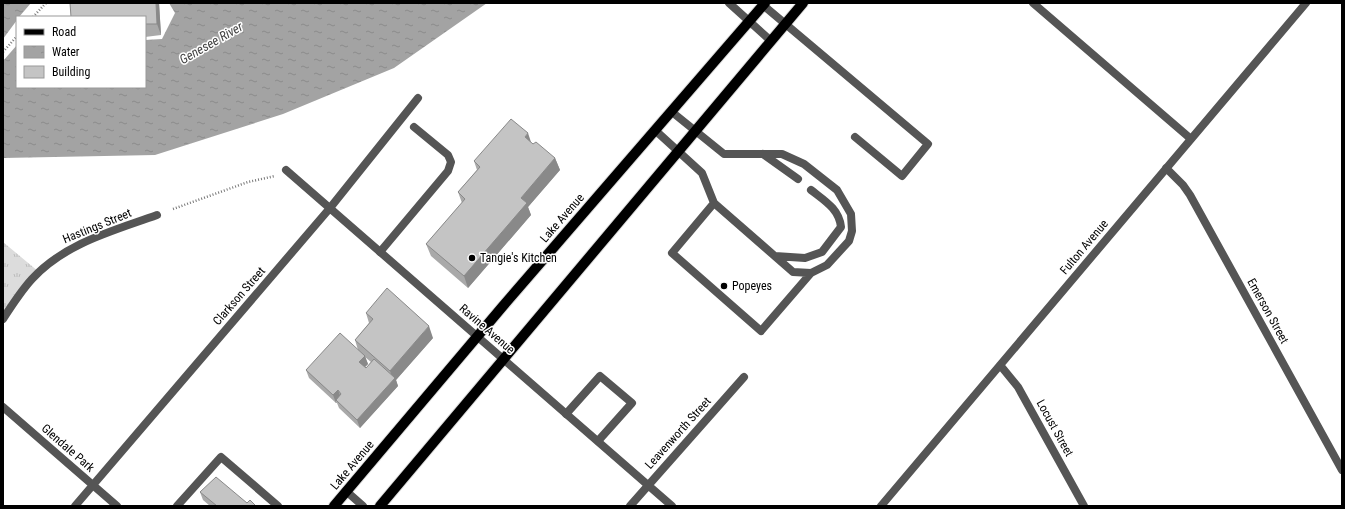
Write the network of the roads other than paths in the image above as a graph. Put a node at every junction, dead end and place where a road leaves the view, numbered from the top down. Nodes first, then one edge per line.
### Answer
1 (729, 3) edge
2 (1033, 3) edge
3 (1306, 3) edge
4 (764, 4) edge
5 (798, 5) edge
6 (750, 21) junction
7 (785, 25) junction
8 (771, 41) junction
9 (418, 98) dead end
10 (672, 112) junction
11 (414, 127) dead end
12 (656, 131) junction
13 (695, 131) junction
14 (855, 137) dead end
15 (1191, 139) junction
16 (678, 151) junction
17 (762, 153) junction
18 (1166, 168) junction
19 (286, 170) road end
20 (798, 179) dead end
21 (811, 190) dead end
22 (714, 203) junction
23 (330, 208) junction
24 (157, 215) dead end
25 (380, 252) junction
26 (775, 256) junction
27 (811, 273) junction
28 (3, 319) edge
29 (477, 336) junction
30 (504, 360) junction
31 (1000, 365) junction
32 (744, 377) dead end
33 (3, 407) edge
34 (566, 414) junction
35 (598, 441) junction
36 (1339, 457) edge
37 (1342, 470) edge
38 (93, 485) junction
39 (648, 485) junction
40 (346, 491) junction
41 (76, 506) edge
42 (117, 506) edge
43 (177, 506) edge
44 (278, 506) edge
45 (334, 506) edge
46 (363, 506) edge
47 (380, 506) edge
48 (630, 506) edge
49 (672, 506) edge
50 (881, 506) edge
51 (1084, 506) edge

1 - 6 street
2 - 15 street
3 - 15 street, Fulton Avenue
4 - 6 main road, Lake Avenue
4 - 7 street
5 - 7 main road
6 - 8 street
6 - 10 main road, Lake Avenue
7 - 8 main road
7 - 14 street
8 - 13 main road
9 - 23 street, Clarkson Street
10 - 12 main road, Lake Avenue
10 - 13 street
11 - 25 street
12 - 16 street
12 - 29 main road, Lake Avenue
13 - 16 main road
13 - 17 street
15 - 18 street, Fulton Avenue
16 - 22 street
16 - 30 main road
17 - 20 street
17 - 27 street
18 - 31 street, Fulton Avenue
18 - 36 street, Emerson Street
19 - 23 street, Ravine Avenue
21 - 26 street
22 - 26 street
22 - 27 street
23 - 25 street, Ravine Avenue
23 - 38 street, Clarkson Street
24 - 28 street, Hastings Street
25 - 29 street, Ravine Avenue
26 - 27 street
29 - 30 street, Ravine Avenue
29 - 40 main road, Lake Avenue
30 - 34 street, Ravine Avenue
30 - 47 main road
31 - 50 street, Fulton Avenue
31 - 51 street, Locust Street
32 - 39 street, Leavenworth Street
33 - 38 street, Glendale Park
34 - 35 street, Ravine Avenue
34 - 35 street
35 - 39 street, Ravine Avenue
36 - 37 street, Emerson Street
38 - 41 street, Clarkson Street
38 - 42 street, Glendale Park
39 - 48 street, Leavenworth Street
39 - 49 street, Ravine Avenue
40 - 45 main road, Lake Avenue
40 - 46 street
43 - 44 street

